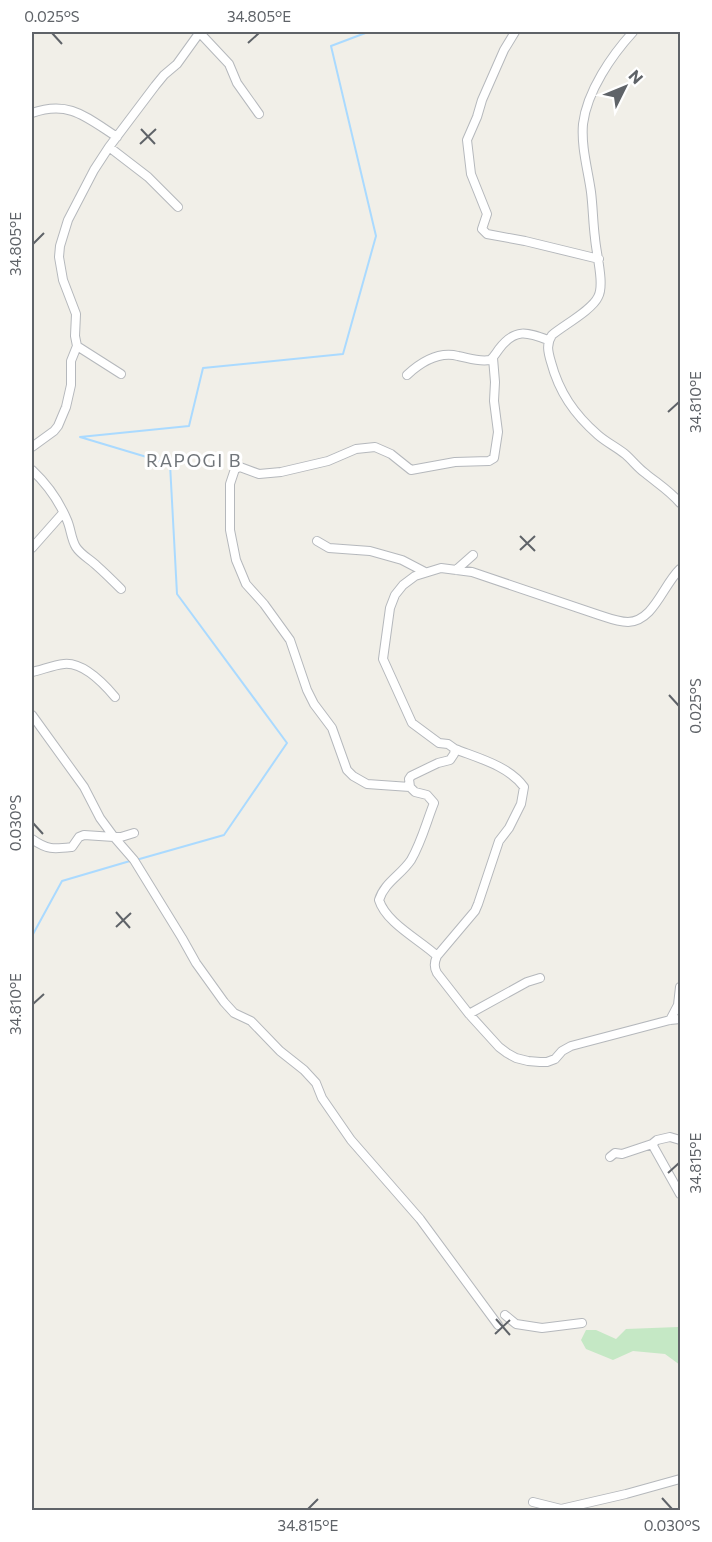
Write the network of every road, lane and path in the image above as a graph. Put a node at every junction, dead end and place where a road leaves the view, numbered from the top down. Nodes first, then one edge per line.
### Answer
1 (200, 32) edge
2 (515, 32) edge
3 (633, 32) edge
4 (32, 113) edge
5 (259, 114) dead end
6 (117, 137) junction
7 (109, 147) junction
8 (178, 207) dead end
9 (599, 259) junction
10 (548, 340) junction
11 (76, 346) junction
12 (493, 358) junction
13 (121, 374) dead end
14 (407, 375) dead end
15 (32, 447) edge
16 (32, 470) edge
17 (681, 503) edge
18 (63, 513) junction
19 (317, 541) dead end
20 (32, 548) edge
21 (474, 555) dead end
22 (681, 569) edge
23 (456, 570) junction
24 (425, 572) junction
25 (121, 589) dead end
26 (32, 672) edge
27 (115, 697) dead end
28 (32, 715) edge
29 (455, 749) junction
30 (410, 787) junction
31 (134, 833) dead end
32 (114, 837) junction
33 (32, 839) edge
34 (436, 956) junction
35 (540, 978) dead end
36 (681, 987) edge
37 (469, 1014) junction
38 (681, 1019) edge
39 (670, 1020) junction
40 (681, 1140) edge
41 (652, 1144) junction
42 (610, 1157) dead end
43 (681, 1194) edge
44 (505, 1315) dead end
45 (582, 1323) dead end
46 (498, 1325) dead end
47 (681, 1479) edge
48 (533, 1502) dead end

1 - 5 street
1 - 6 street
2 - 9 street
3 - 9 street
4 - 6 street
6 - 7 street
7 - 8 street
7 - 11 street
9 - 10 street
10 - 12 street
10 - 17 street
11 - 13 street
11 - 15 street
12 - 14 street
12 - 30 street
16 - 18 street
18 - 20 street
18 - 25 street
19 - 24 street
21 - 23 street
22 - 23 street
23 - 24 street
24 - 29 street
26 - 27 street
28 - 32 street
29 - 30 street
29 - 34 street
30 - 34 street
31 - 32 street
32 - 33 street
32 - 46 street
34 - 37 street
35 - 37 street
36 - 39 street
37 - 39 street
38 - 39 street
40 - 41 street
41 - 42 street
41 - 43 street
44 - 45 street
47 - 48 street

